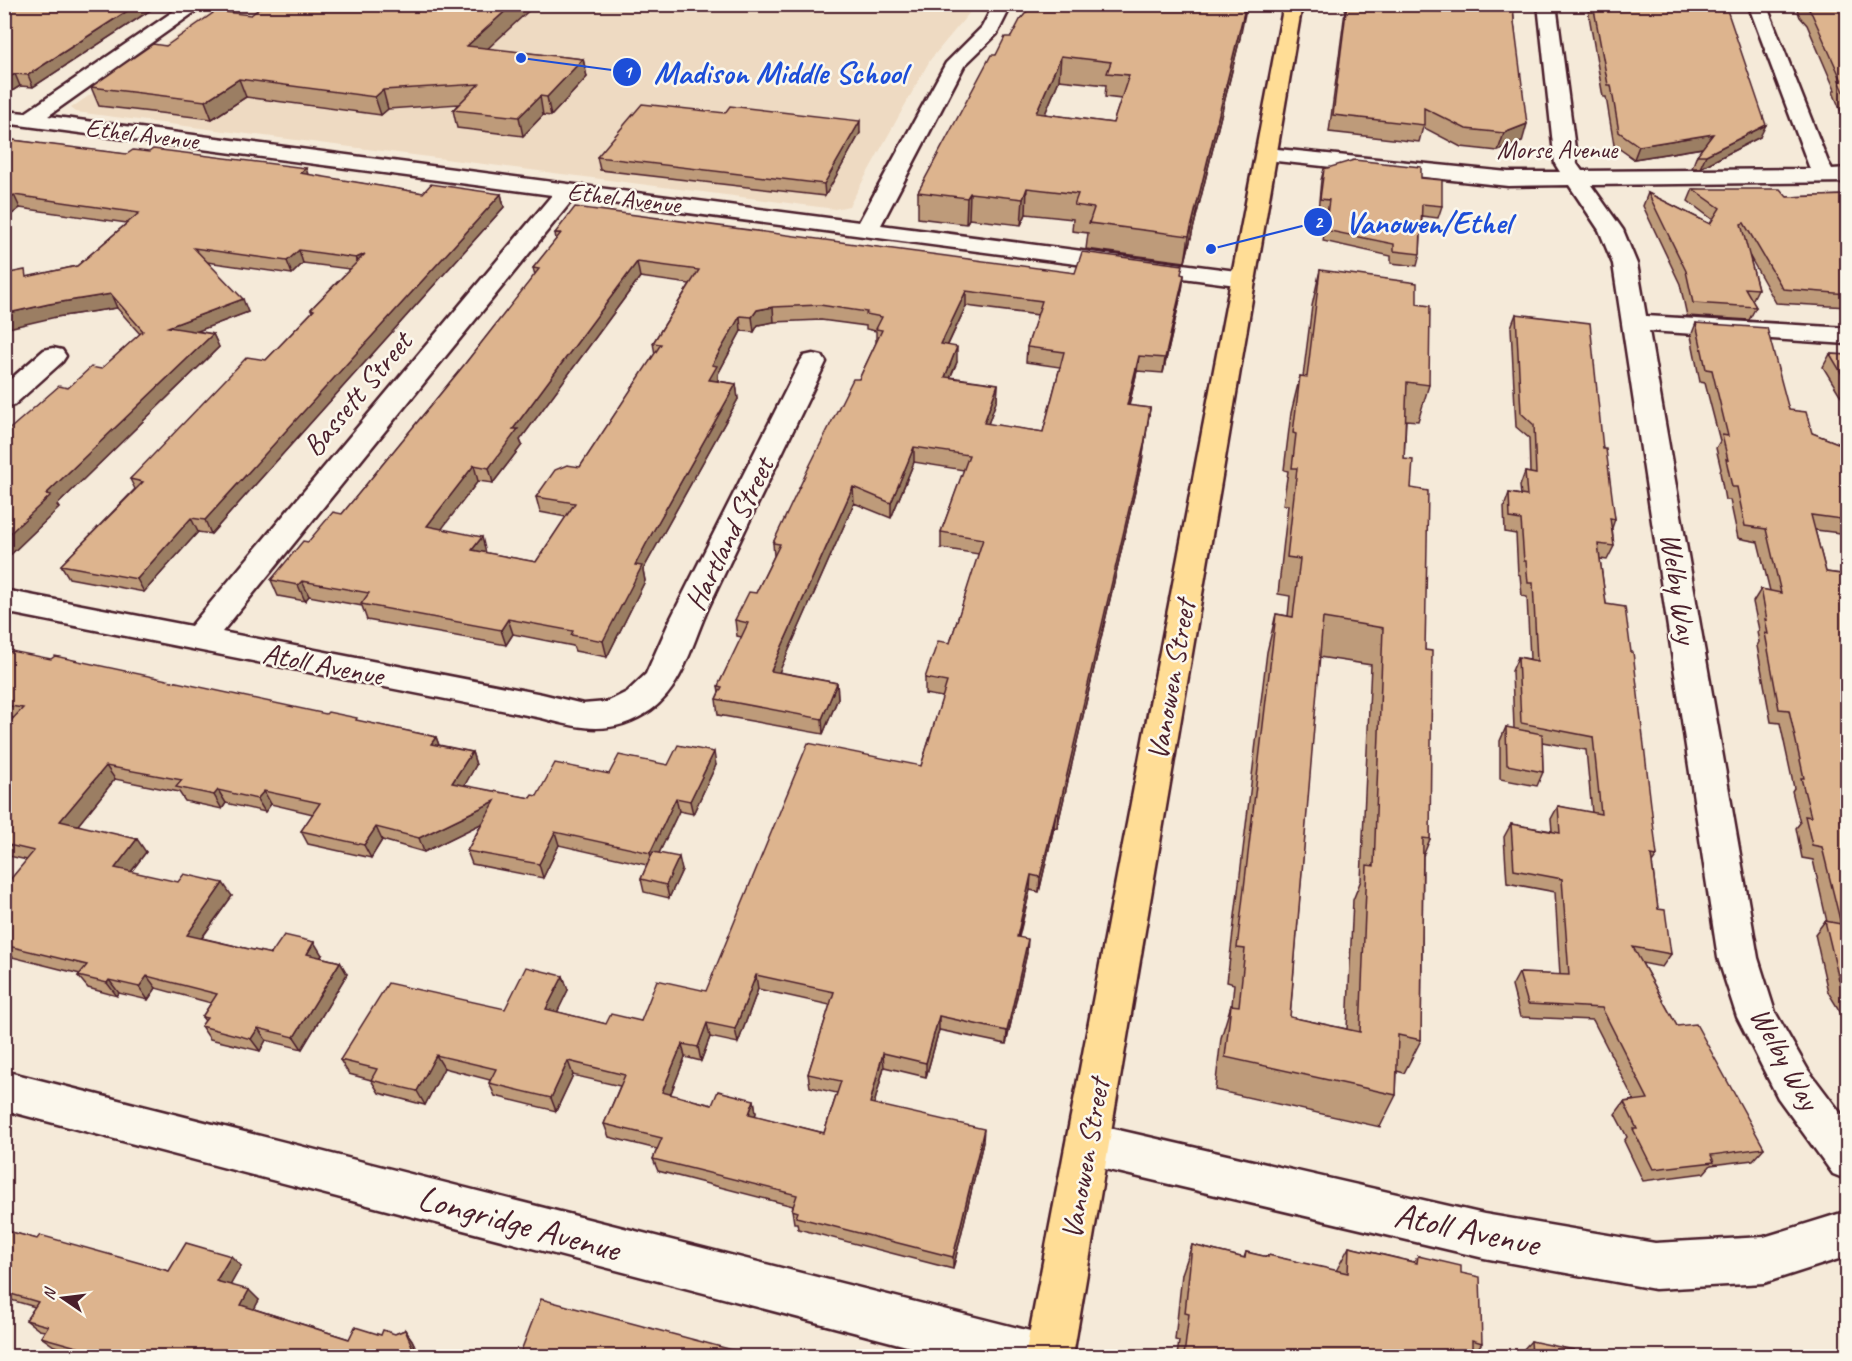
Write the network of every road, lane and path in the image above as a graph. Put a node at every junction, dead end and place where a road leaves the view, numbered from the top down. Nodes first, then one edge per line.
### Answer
1 (197, 4) edge
2 (1003, 4) edge
3 (1293, 4) edge
4 (1547, 4) edge
5 (1757, 4) edge
6 (4, 117) edge
7 (29, 120) junction
8 (1267, 154) junction
9 (1848, 175) edge
10 (1825, 176) junction
11 (1575, 179) junction
12 (568, 190) junction
13 (867, 229) junction
14 (1244, 279) junction
15 (1636, 323) junction
16 (1848, 336) edge
17 (53, 356) dead end
18 (813, 362) dead end
19 (4, 399) edge
20 (4, 601) edge
21 (198, 639) junction
22 (639, 701) joint
23 (4, 1090) edge
24 (1088, 1144) junction
25 (1848, 1159) edge
26 (1848, 1233) edge
27 (1034, 1356) edge
28 (1049, 1356) edge

1 - 7 street
2 - 13 street
3 - 8 main road, Vanowen Street
4 - 11 street, Welby Way
5 - 10 street
6 - 7 street, Ethel Avenue
7 - 12 street, Ethel Avenue
8 - 11 street, Morse Avenue
8 - 14 main road, Vanowen Street
9 - 10 street, Morse Avenue
10 - 11 street, Morse Avenue
11 - 15 street, Welby Way
12 - 13 street, Ethel Avenue
12 - 21 street, Bassett Street
13 - 14 street, Ethel Avenue
14 - 24 main road, Vanowen Street
15 - 16 street
15 - 25 street, Welby Way
17 - 19 street
18 - 22 street, Hartland Street
20 - 21 street, Atoll Avenue
21 - 22 street, Atoll Avenue
23 - 27 street, Longridge Avenue
24 - 26 street, Atoll Avenue
24 - 28 main road, Vanowen Street

